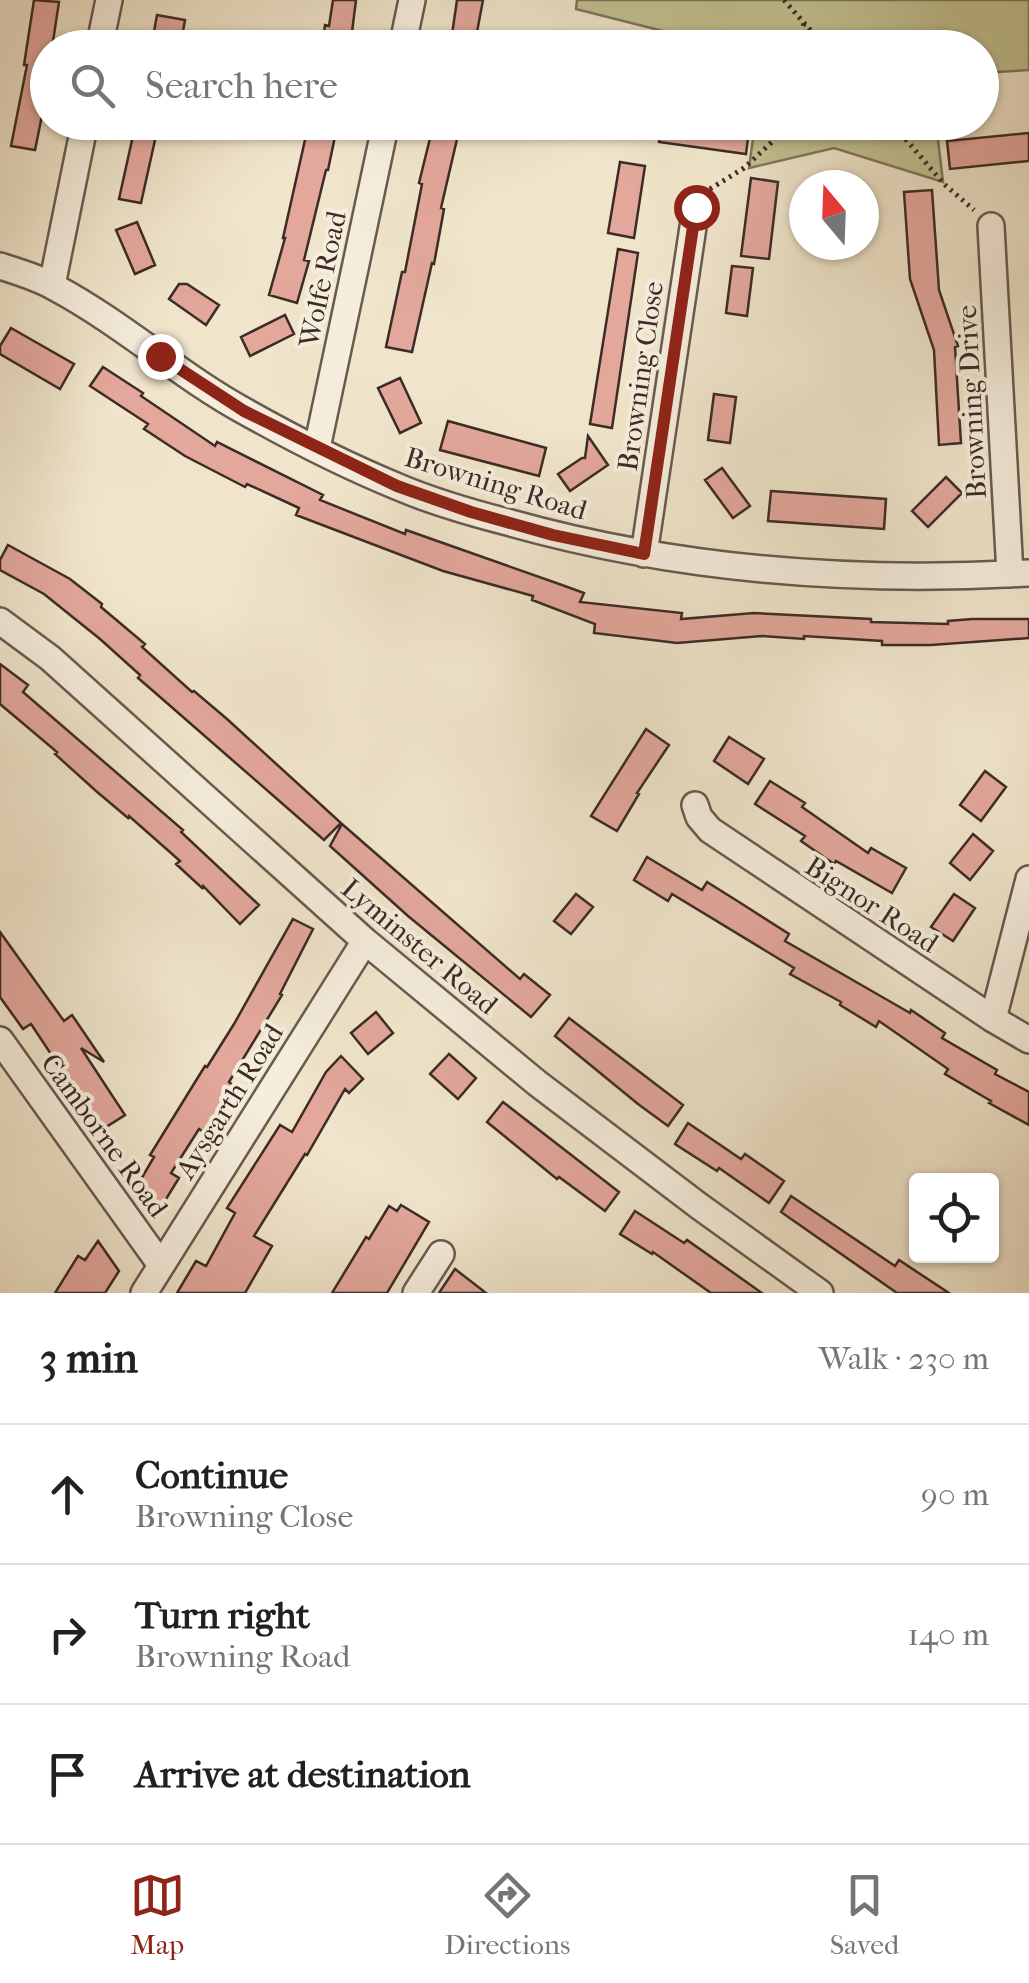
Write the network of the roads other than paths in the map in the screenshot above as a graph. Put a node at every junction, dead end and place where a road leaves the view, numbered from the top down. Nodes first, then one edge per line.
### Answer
1 (109, 0) edge
2 (412, 0) edge
3 (103, 30) edge
4 (406, 30) edge
5 (80, 140) edge
6 (382, 140) edge
7 (696, 207) road end
8 (991, 226) road end
9 (0, 266) edge
10 (52, 286) junction
11 (317, 448) junction
12 (644, 554) junction
13 (1020, 574) edge
14 (0, 621) edge
15 (695, 805) dead end
16 (1029, 879) edge
17 (365, 941) junction
18 (993, 1020) junction
19 (0, 1040) edge
20 (1029, 1040) edge
21 (440, 1254) dead end
22 (162, 1265) junction
23 (144, 1293) edge
24 (416, 1293) edge
25 (820, 1293) edge

1 - 3 street
2 - 4 street
5 - 10 street
6 - 11 street, Wolfe Road
7 - 12 street, Browning Close
8 - 13 street, Browning Drive
9 - 10 street, Browning Road
10 - 11 street, Browning Road
11 - 12 street, Browning Road
12 - 13 street, Browning Road
14 - 17 street, Lyminster Road
15 - 18 street, Bignor Road
16 - 18 street
17 - 22 street, Aysgarth Road
17 - 25 street, Lyminster Road
18 - 20 street, Bignor Road
19 - 22 street, Camborne Road
21 - 24 street
22 - 23 street, Aysgarth Road

